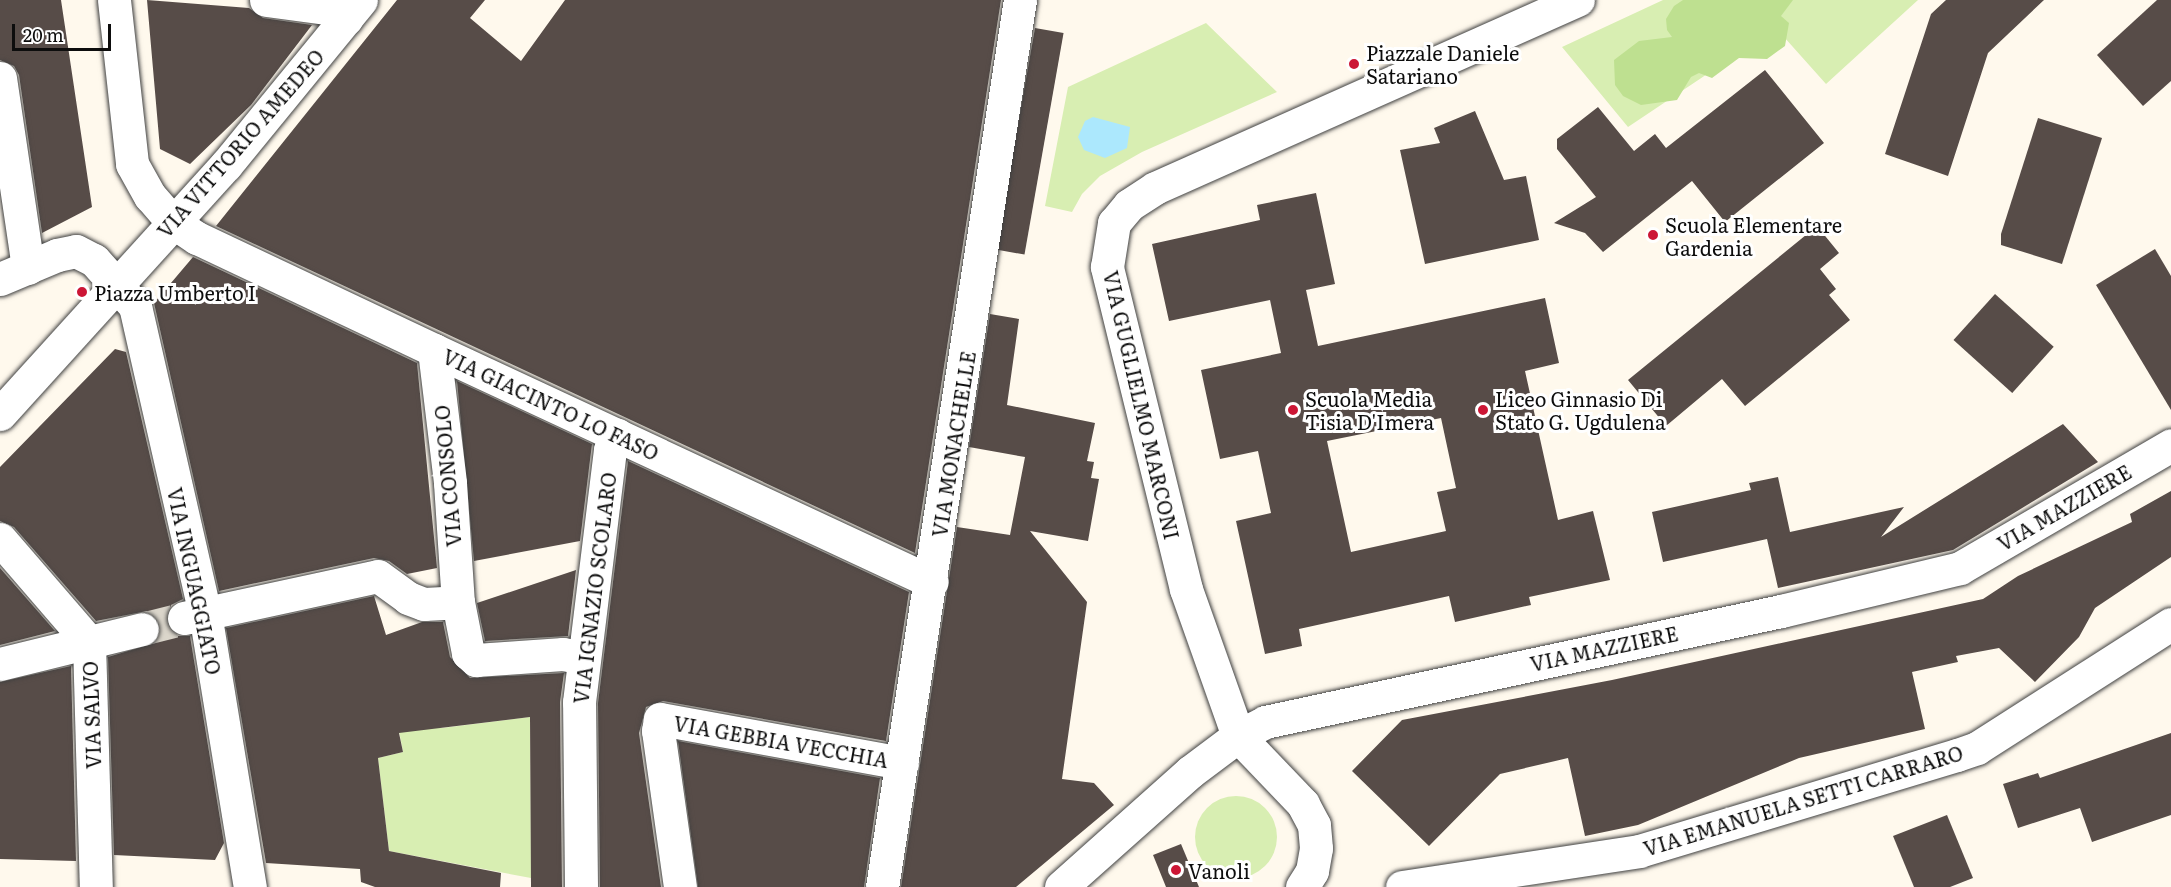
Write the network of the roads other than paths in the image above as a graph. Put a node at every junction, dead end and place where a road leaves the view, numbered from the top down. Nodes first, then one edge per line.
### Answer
1 (114, 0) edge
2 (266, 0) edge
3 (1020, 0) edge
4 (1578, 0) edge
5 (354, 9) edge
6 (0, 78) edge
7 (173, 222) junction
8 (14, 273) edge
9 (118, 284) junction
10 (434, 350) junction
11 (0, 414) edge
12 (617, 434) junction
13 (2171, 445) edge
14 (0, 539) edge
15 (932, 582) junction
16 (458, 602) junction
17 (194, 616) junction
18 (2171, 624) edge
19 (142, 629) tunnel mouth
20 (88, 642) junction
21 (583, 658) junction
22 (0, 664) edge
23 (1238, 736) junction
24 (902, 763) junction
25 (1071, 881) edge
26 (96, 887) edge
27 (250, 887) edge
28 (581, 887) edge
29 (680, 887) edge
30 (882, 887) edge
31 (1302, 887) edge
32 (1402, 887) edge

1 - 7 street, VIA GIACINTO LO FASO
2 - 5 street
3 - 15 street, VIA MONACHELLE
4 - 23 street, VIA GUGLIELMO MARCONI
5 - 7 street, VIA VITTORIO AMEDEO
6 - 8 street
7 - 9 street, VIA VITTORIO AMEDEO
7 - 10 street, VIA GIACINTO LO FASO
8 - 9 street, VIA INGUAGGIATO
9 - 11 street, VIA VITTORIO AMEDEO
9 - 17 street, VIA INGUAGGIATO
10 - 12 street, VIA GIACINTO LO FASO
10 - 16 street, VIA CONSOLO
12 - 15 street, VIA GIACINTO LO FASO
12 - 21 street, VIA IGNAZIO SCOLARO
13 - 23 street, VIA MAZZIERE
14 - 20 street, VIA SALVO
15 - 24 street, VIA MONACHELLE
16 - 17 street
16 - 21 street, VIA CONSOLO
17 - 27 street, VIA INGUAGGIATO
18 - 32 street, VIA EMANUELA SETTI CARRARO
19 - 20 street
20 - 22 street
20 - 26 street, VIA SALVO
21 - 28 street, VIA IGNAZIO SCOLARO
23 - 25 street, VIA MAZZIERE
23 - 31 street
24 - 29 street, VIA GEBBIA VECCHIA
24 - 30 street, VIA MONACHELLE

